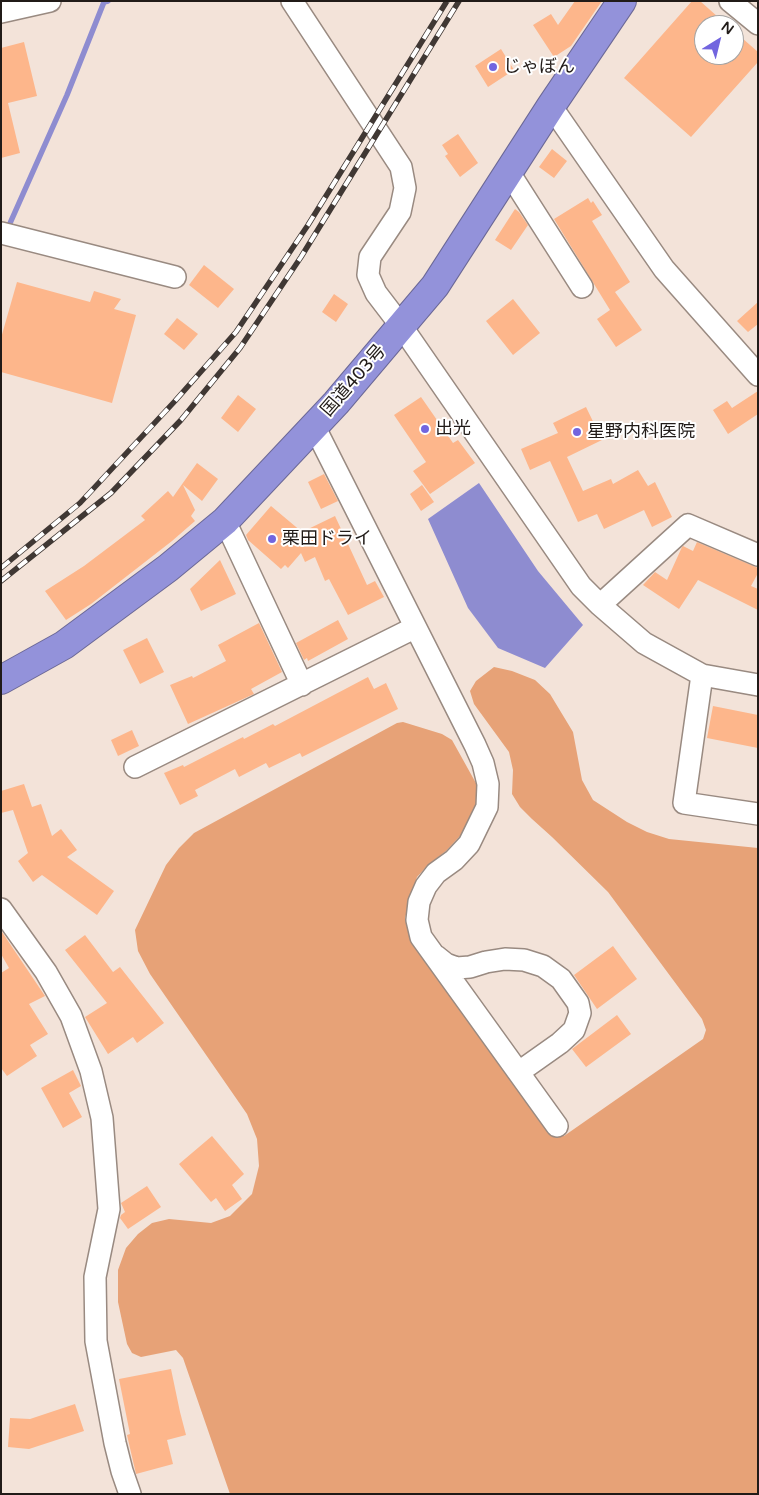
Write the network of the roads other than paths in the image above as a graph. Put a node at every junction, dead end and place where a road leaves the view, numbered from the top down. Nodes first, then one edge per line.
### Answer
1 (50, 1) edge
2 (292, 1) edge
3 (622, 1) edge
4 (730, 1) edge
5 (1, 12) edge
6 (758, 24) edge
7 (551, 106) junction
8 (508, 171) junction
9 (1, 233) edge
10 (175, 277) dead end
11 (582, 287) dead end
12 (402, 327) junction
13 (758, 375) edge
14 (314, 426) junction
15 (224, 521) junction
16 (758, 555) edge
17 (600, 605) junction
18 (414, 628) junction
19 (702, 675) junction
20 (1, 680) edge
21 (758, 684) edge
22 (302, 685) junction
23 (135, 767) dead end
24 (758, 814) edge
25 (1, 909) edge
26 (434, 955) junction
27 (519, 1072) junction
28 (558, 1126) dead end
29 (130, 1494) edge

1 - 5 street
2 - 12 street
3 - 7 highway, 国道403号
4 - 6 street
7 - 8 highway, 国道403号
7 - 13 street
8 - 11 street
8 - 12 highway, 国道403号
9 - 10 street
12 - 14 highway, 国道403号
12 - 17 street
14 - 15 highway, 国道403号
14 - 18 street
15 - 20 highway, 国道403号
15 - 22 street
16 - 17 street
17 - 19 street
18 - 22 street
18 - 26 street
19 - 21 street
19 - 24 street
22 - 23 street
25 - 29 street
26 - 27 street
26 - 27 street
27 - 28 street

